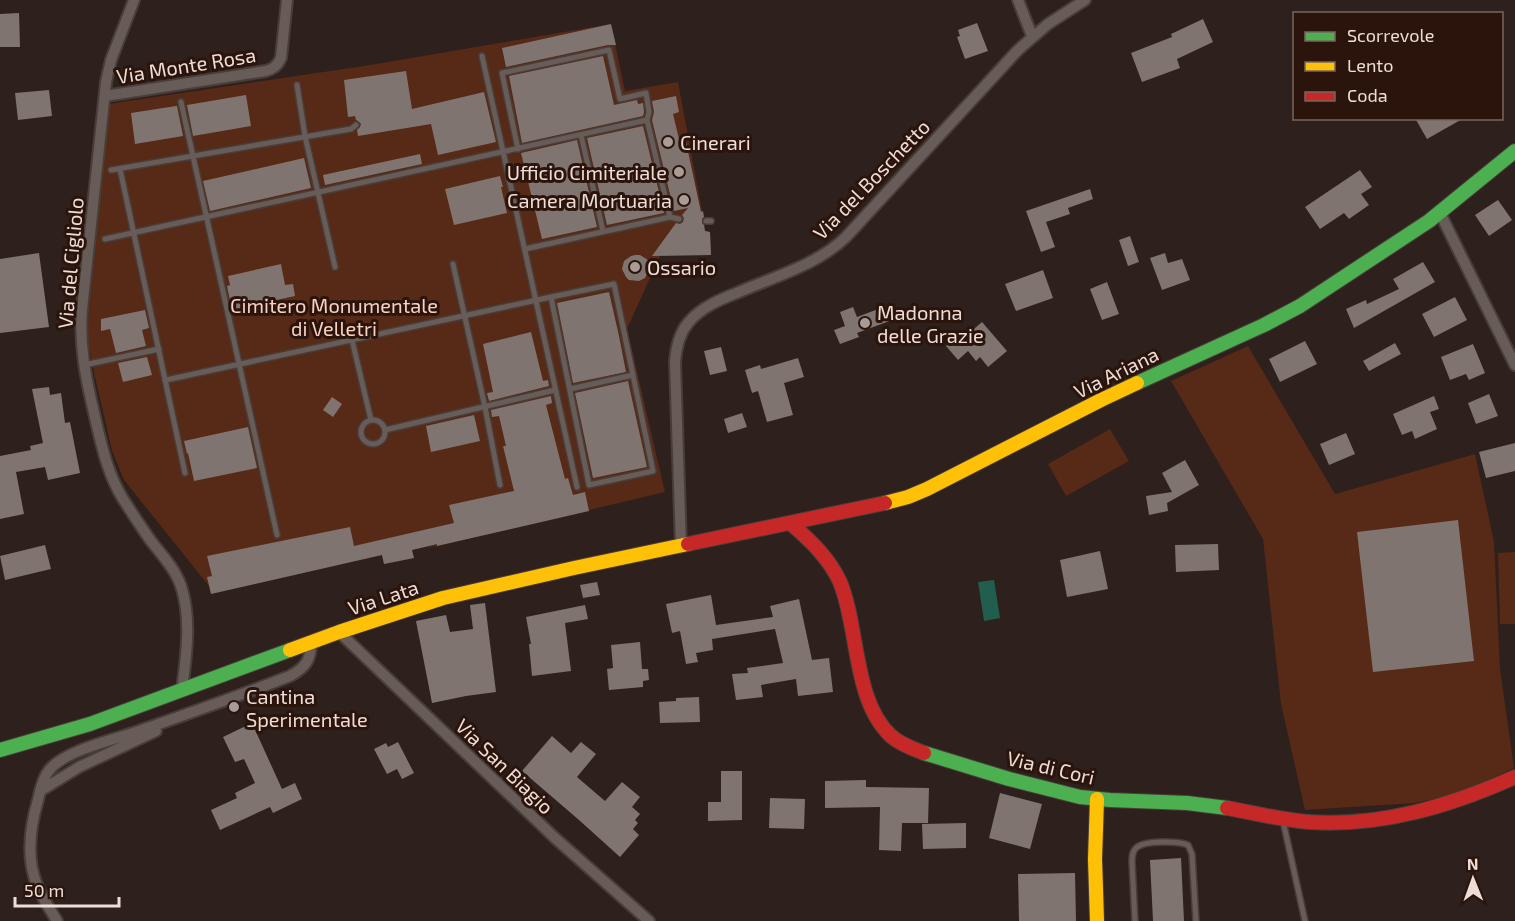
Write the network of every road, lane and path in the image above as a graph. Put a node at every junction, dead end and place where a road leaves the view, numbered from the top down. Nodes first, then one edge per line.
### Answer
1 (134, 0) edge
2 (287, 0) edge
3 (1018, 0) edge
4 (1085, 0) edge
5 (1032, 36) junction
6 (482, 56) dead end
7 (297, 85) dead end
8 (105, 96) junction
9 (181, 102) dead end
10 (647, 120) junction
11 (356, 125) dead end
12 (581, 135) junction
13 (305, 136) junction
14 (518, 149) junction
15 (1515, 151) edge
16 (503, 152) junction
17 (193, 156) junction
18 (120, 169) junction
19 (111, 170) dead end
20 (318, 192) junction
21 (1440, 213) junction
22 (206, 216) junction
23 (670, 217) junction
24 (678, 219) dead end
25 (603, 231) junction
26 (134, 232) junction
27 (105, 239) dead end
28 (525, 249) junction
29 (453, 264) dead end
30 (335, 267) dead end
31 (551, 297) junction
32 (536, 300) junction
33 (464, 316) junction
34 (352, 340) junction
35 (159, 349) junction
36 (239, 364) junction
37 (1515, 364) edge
38 (84, 365) junction
39 (633, 375) junction
40 (166, 380) junction
41 (570, 389) junction
42 (555, 390) junction
43 (485, 407) junction
44 (371, 420) junction
45 (385, 430) junction
46 (185, 473) dead end
47 (500, 485) dead end
48 (578, 487) dead end
49 (790, 523) junction
50 (277, 535) dead end
51 (681, 547) junction
52 (339, 632) junction
53 (311, 643) junction
54 (182, 690) junction
55 (0, 750) edge
56 (1515, 777) edge
57 (1097, 799) junction
58 (1283, 819) junction
59 (57, 921) edge
60 (649, 921) edge
61 (1097, 921) edge
62 (1135, 921) edge
63 (1196, 921) edge
64 (1305, 921) edge

1 - 8 street, Via del Cigliolo
2 - 8 street, Via Monte Rosa
3 - 5 street
4 - 5 street, Via del Boschetto
5 - 51 street, Via del Boschetto
6 - 16 lane
7 - 13 lane
8 - 38 street, Via del Cigliolo
9 - 17 lane
10 - 12 lane
10 - 14 lane
10 - 23 lane
11 - 13 lane
12 - 14 lane
12 - 25 lane
13 - 17 lane
13 - 20 lane
14 - 16 lane
15 - 21 main road, Via Ariana
16 - 20 lane
16 - 28 lane
17 - 18 lane
17 - 22 lane
18 - 19 lane
18 - 26 lane
20 - 22 lane
20 - 30 lane
21 - 37 street
21 - 49 main road, Via Ariana
22 - 26 lane
22 - 36 lane
23 - 24 lane
23 - 25 lane
25 - 28 lane
26 - 27 lane
26 - 35 lane
28 - 32 lane
29 - 33 lane
31 - 32 lane
31 - 39 lane
31 - 41 lane
32 - 33 lane
32 - 42 lane
33 - 34 lane
33 - 43 lane
34 - 36 lane
34 - 44 lane
35 - 38 lane
35 - 40 lane
36 - 40 lane
36 - 50 lane
38 - 54 street, Via del Cigliolo
39 - 41 lane
39 - 41 lane
40 - 46 lane
42 - 43 lane
42 - 48 lane
43 - 45 lane
43 - 47 lane
44 - 45 lane
44 - 45 lane
49 - 51 main road, Via Lata
49 - 57 main road, Via di Cori
51 - 52 main road, Via Lata
52 - 53 main road, Via Lata
52 - 60 street, Via San Biagio
53 - 54 main road, Via Lata
53 - 59 street
54 - 55 main road, Via Lata
56 - 58 main road, Via di Cori
57 - 58 main road, Via di Cori
57 - 61 main road
58 - 64 lane
62 - 63 lane

